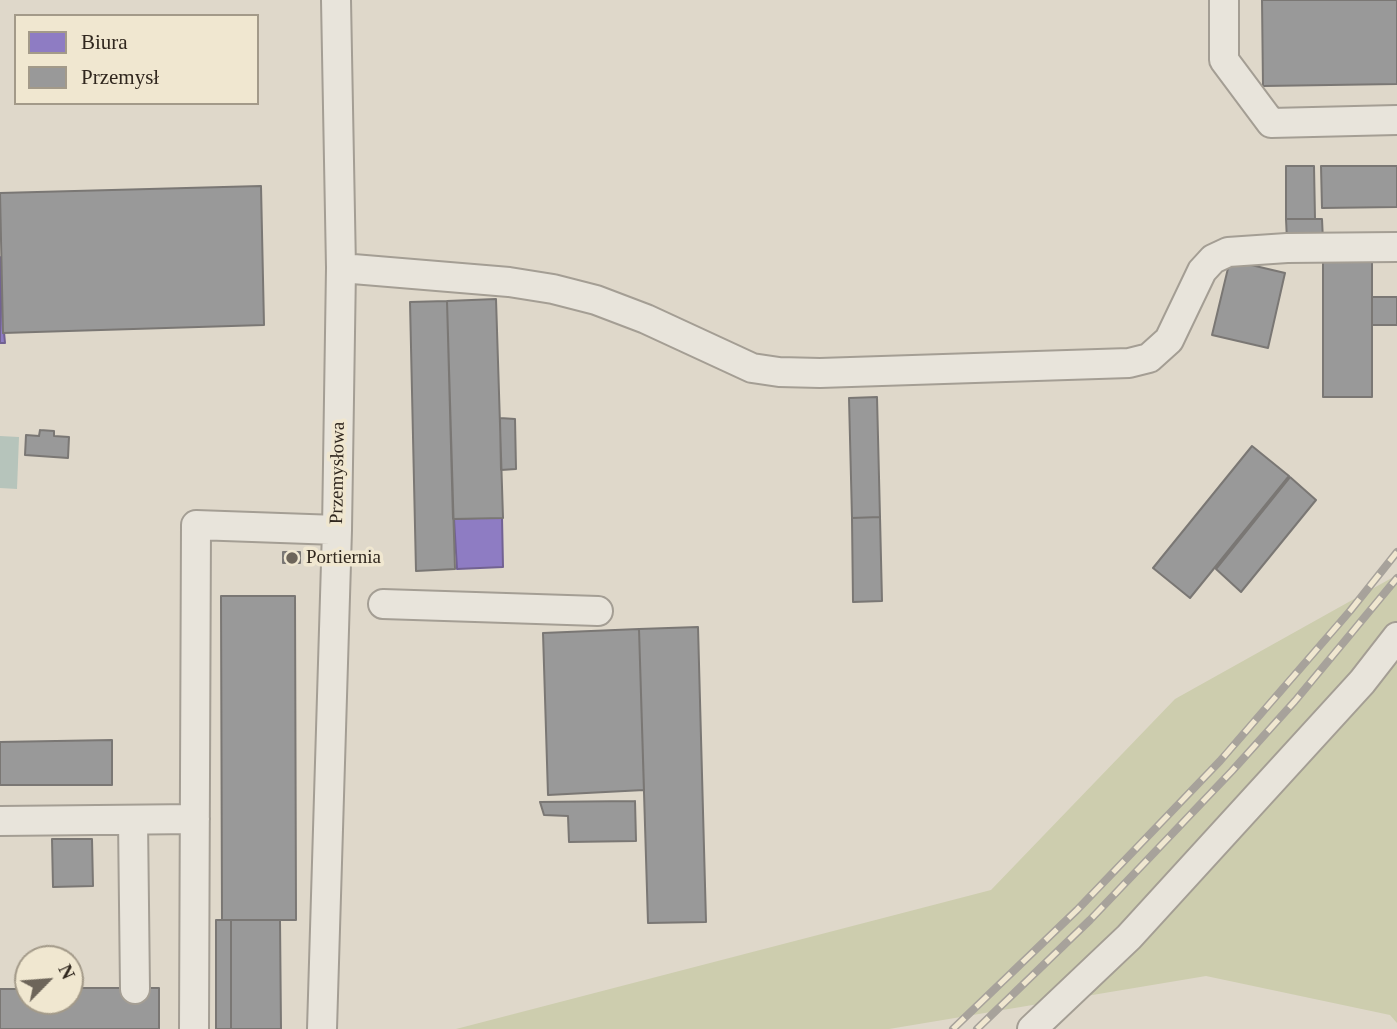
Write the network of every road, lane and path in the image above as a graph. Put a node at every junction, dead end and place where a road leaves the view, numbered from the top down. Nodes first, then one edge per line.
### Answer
1 (336, 0) edge
2 (1224, 0) edge
3 (1397, 120) edge
4 (1397, 247) edge
5 (341, 268) junction
6 (337, 530) junction
7 (383, 604) dead end
8 (598, 611) dead end
9 (1397, 636) edge
10 (195, 819) junction
11 (133, 820) junction
12 (0, 821) edge
13 (135, 989) dead end
14 (194, 1029) edge
15 (321, 1029) edge
16 (1032, 1029) edge

1 - 5 street, Przemysłowa
2 - 3 street
4 - 5 street
5 - 6 street, Przemysłowa
6 - 10 street
6 - 15 street, Przemysłowa
7 - 8 street
9 - 16 street
10 - 11 street
10 - 14 street
11 - 12 street
11 - 13 street

